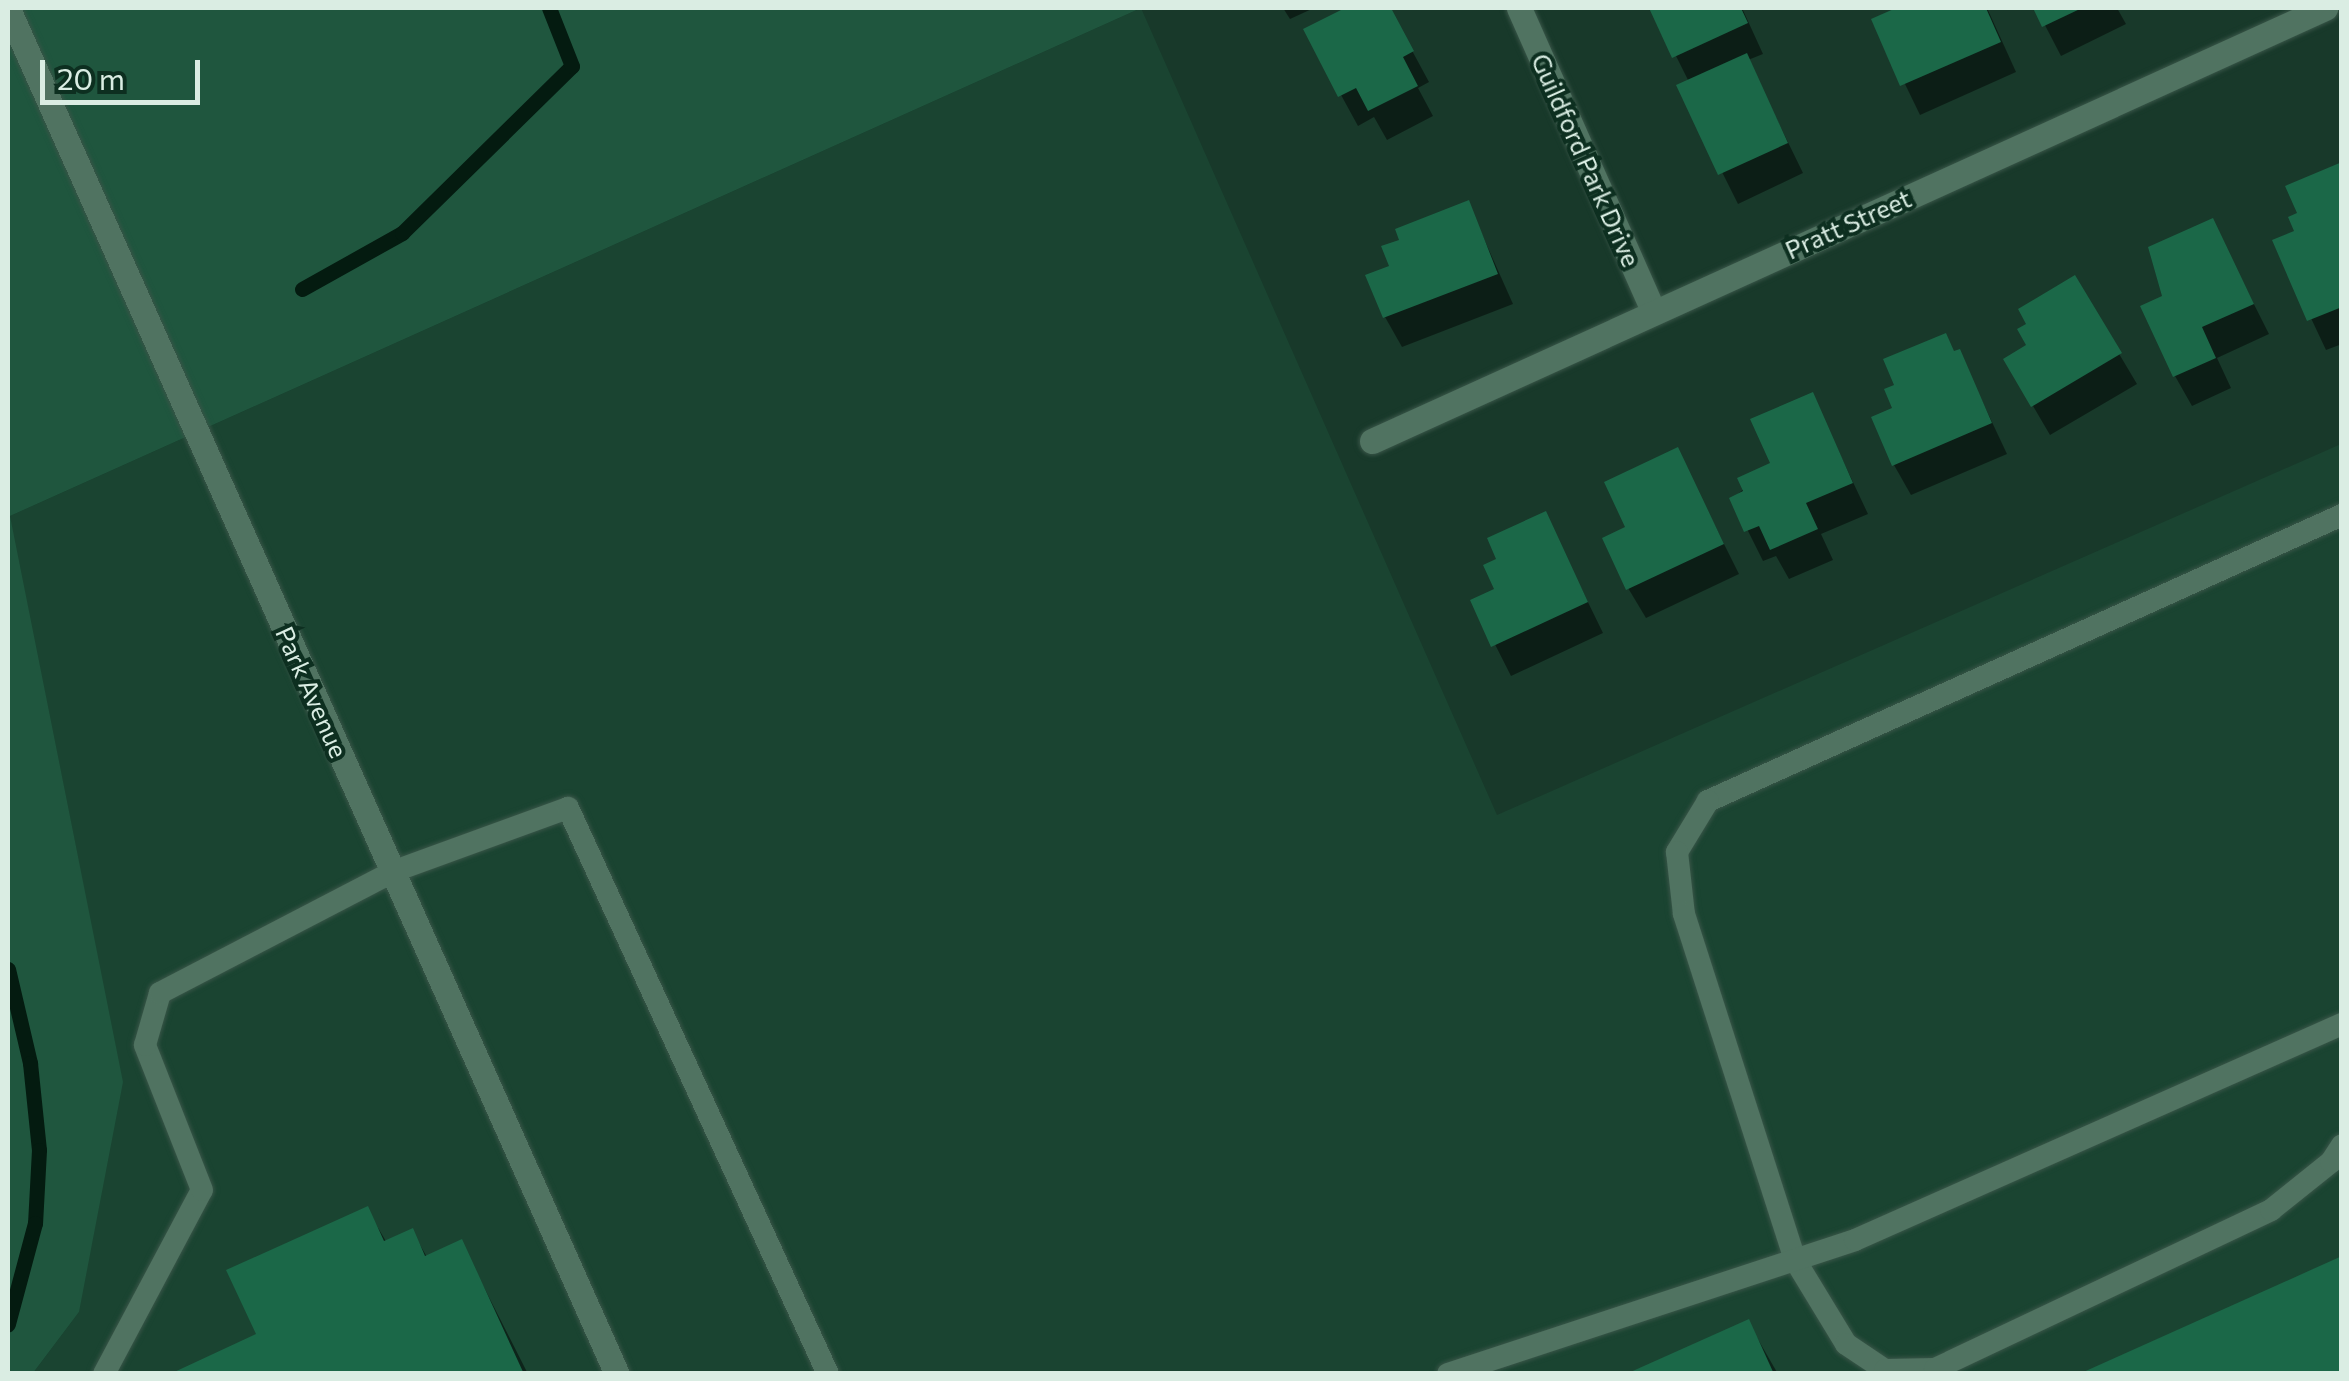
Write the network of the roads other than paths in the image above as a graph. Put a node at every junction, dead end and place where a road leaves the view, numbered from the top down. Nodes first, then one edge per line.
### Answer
1 (1519, 8) edge
2 (2324, 8) edge
3 (8, 9) edge
4 (1654, 312) junction
5 (1372, 441) dead end
6 (2342, 515) edge
7 (392, 872) junction
8 (2342, 1024) edge
9 (2342, 1145) edge
10 (1795, 1260) junction
11 (104, 1374) edge
12 (617, 1374) edge
13 (828, 1374) edge
14 (1448, 1374) edge

1 - 4 street, Guildford Park Drive
2 - 4 street, Pratt Street
3 - 7 street, Park Avenue
4 - 5 street, Pratt Street
6 - 10 lane
7 - 11 lane
7 - 12 street, Park Avenue
7 - 13 lane
8 - 10 lane
9 - 10 lane
10 - 14 lane

